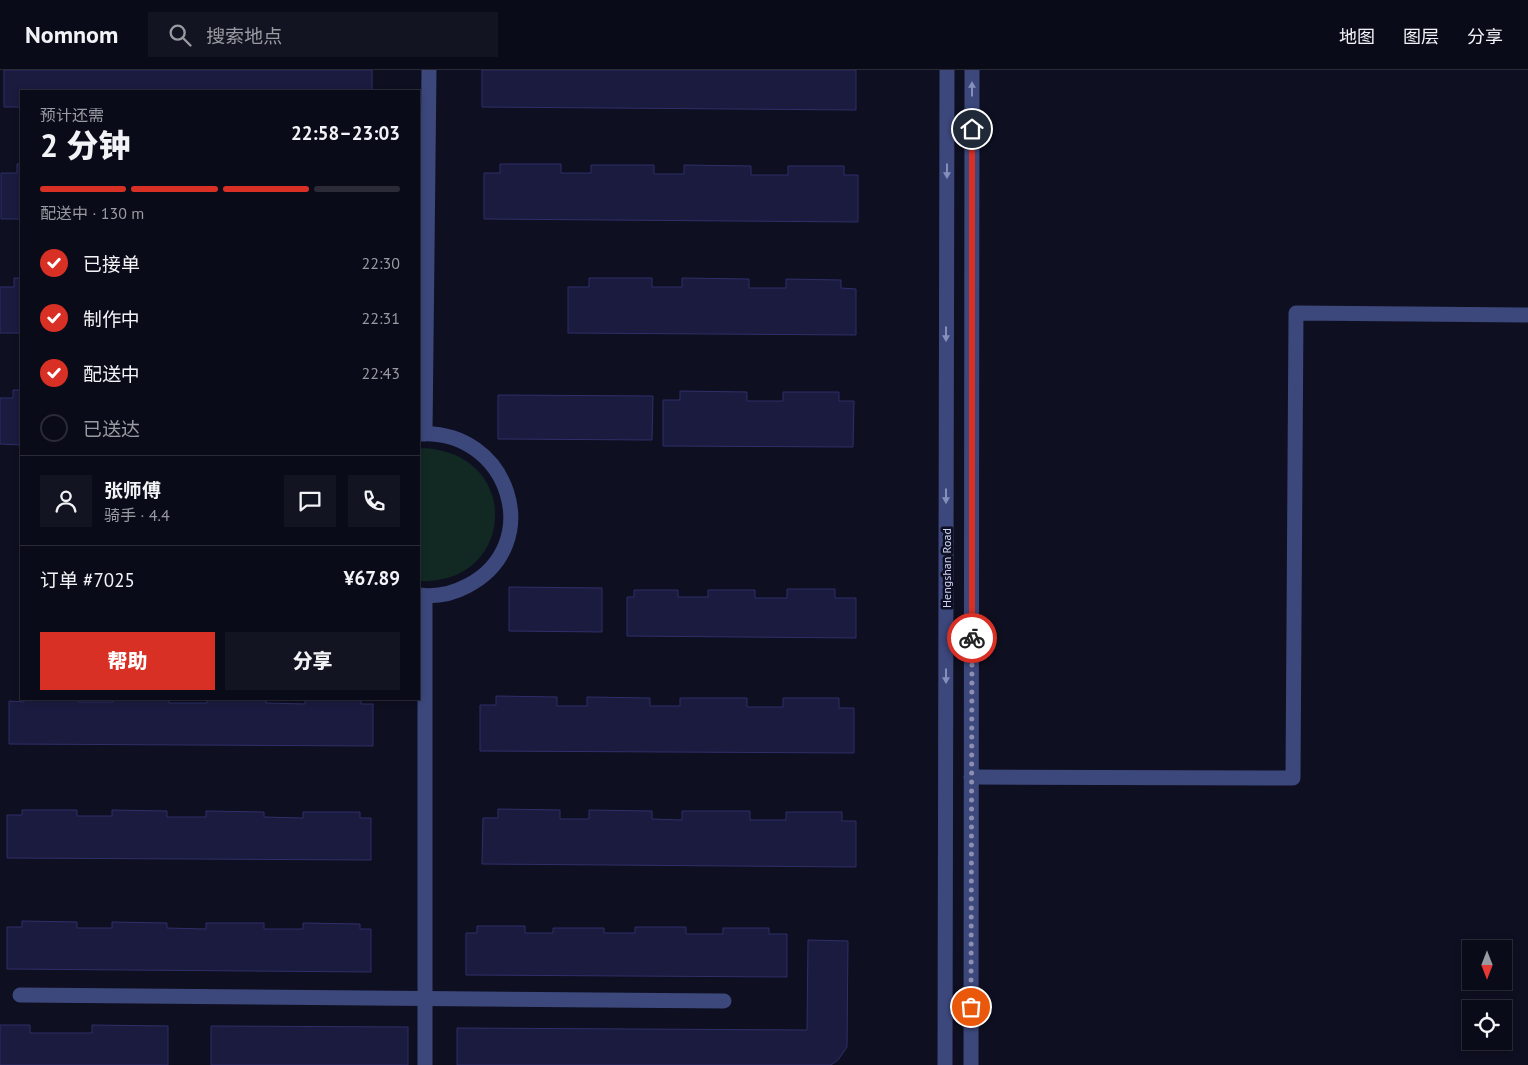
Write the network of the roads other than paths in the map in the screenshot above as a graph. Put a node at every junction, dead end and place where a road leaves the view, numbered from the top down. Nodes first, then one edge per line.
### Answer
1 (429, 70) edge
2 (947, 70) edge
3 (972, 70) edge
4 (1528, 315) edge
5 (422, 434) edge
6 (422, 595) edge
7 (422, 662) edge
8 (972, 777) junction
9 (20, 995) dead end
10 (425, 998) junction
11 (724, 1001) dead end
12 (425, 1065) edge
13 (946, 1065) edge
14 (971, 1065) edge

1 - 5 street
2 -> 13 street, Hengshan Road
8 -> 3 street, Hengshan Road
4 - 8 street
5 - 6 street
6 - 7 street
7 - 10 street
8 - 14 street, Hengshan Road
9 - 10 street
10 - 11 street
10 - 12 street

